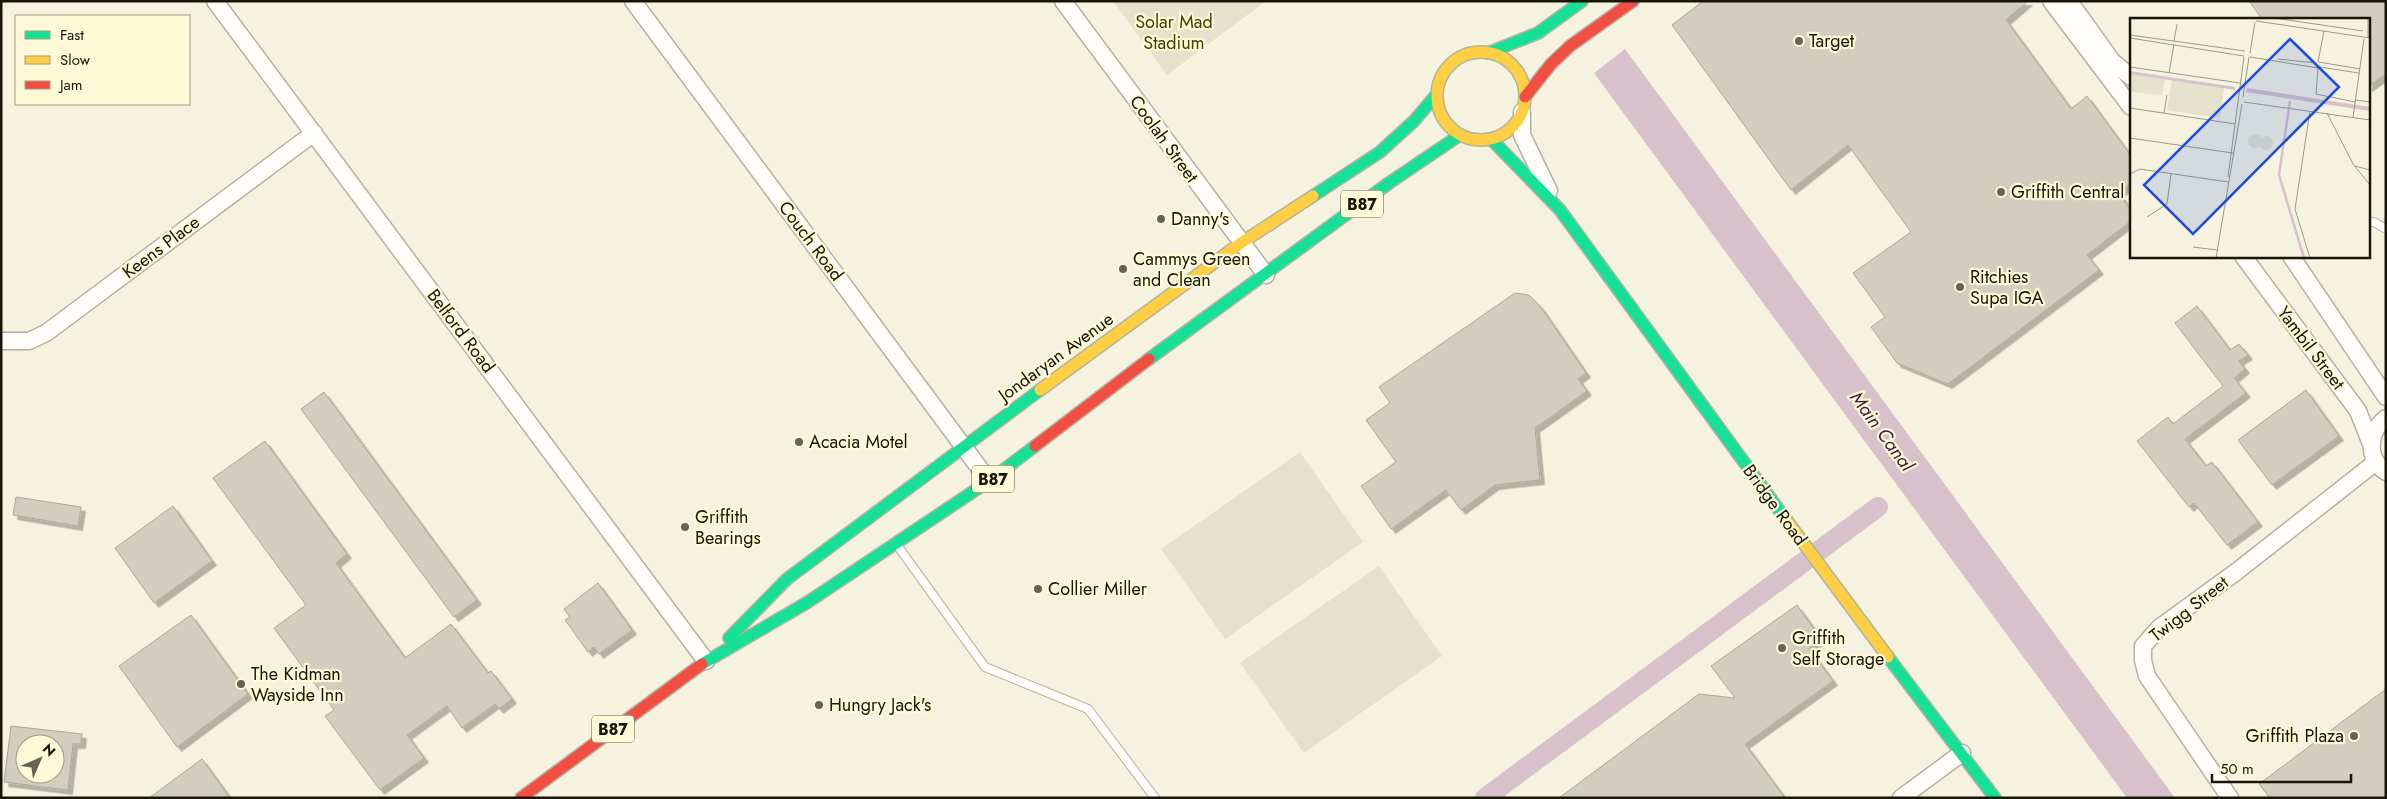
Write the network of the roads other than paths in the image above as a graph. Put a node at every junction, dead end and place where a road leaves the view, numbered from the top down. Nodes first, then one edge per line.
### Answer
1 (215, 1) edge
2 (633, 1) edge
3 (1063, 1) edge
4 (1582, 1) edge
5 (1633, 1) edge
6 (2051, 1) edge
7 (2069, 1) edge
8 (1488, 53) junction
9 (2130, 76) edge
10 (1437, 94) junction
11 (1524, 104) junction
12 (2130, 106) edge
13 (314, 134) junction
14 (1460, 135) junction
15 (1491, 139) junction
16 (1560, 210) junction
17 (2370, 222) edge
18 (2386, 229) edge
19 (1241, 243) junction
20 (2244, 258) edge
21 (2294, 258) edge
22 (1266, 276) junction
23 (1, 341) edge
24 (2386, 397) edge
25 (2386, 418) edge
26 (2371, 444) junction
27 (963, 446) junction
28 (2381, 467) edge
29 (990, 481) junction
30 (896, 544) junction
31 (706, 661) junction
32 (1962, 753) junction
33 (521, 798) edge
34 (1155, 798) edge
35 (1901, 798) edge
36 (1995, 798) edge
37 (2230, 798) edge

1 - 13 street, Belford Road
2 - 27 street, Couch Road
3 - 19 street, Coolah Street
4 - 8 main road, B87
5 - 11 main road
6 - 12 street
7 - 9 street
8 - 10 main road, B87
8 - 11 main road
10 - 14 main road
10 - 19 main road, Jondaryan Avenue / B87
11 - 15 main road
11 - 16 street, Bridge Road
13 - 23 street, Keens Place
13 - 31 street, Belford Road
14 - 15 main road
14 - 22 main road, Jondaryan Avenue / B87
15 - 16 main road, Bridge Road
16 - 32 main road, Bridge Road
17 - 18 lane
19 - 22 street, Coolah Street
19 - 27 main road, Jondaryan Avenue / B87
20 - 26 street, Yambil Street
21 - 24 street, Yambil Street
22 - 29 main road, Jondaryan Avenue / B87
25 - 26 street
26 - 28 street, Yambil Street
27 - 29 street, Couch Road
27 - 31 main road, Jondaryan Avenue / B87
28 - 37 street, Twigg Street
29 - 30 main road, Jondaryan Avenue / B87
30 - 31 main road, Jondaryan Avenue / B87
30 - 34 lane
31 - 33 main road, Jondaryan Avenue / B87
32 - 35 street
32 - 36 main road, Bridge Road

